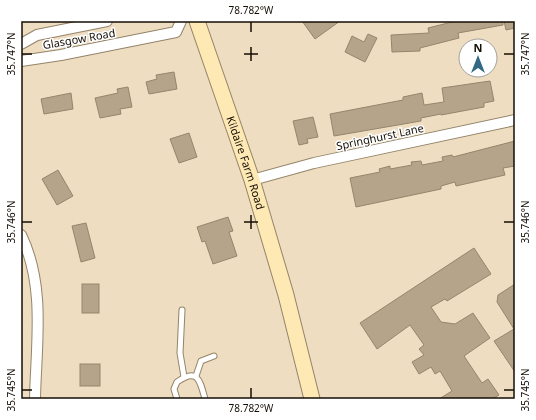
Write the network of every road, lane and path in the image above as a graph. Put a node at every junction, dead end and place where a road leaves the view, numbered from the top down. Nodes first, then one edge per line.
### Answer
1 (106, 21) edge
2 (181, 21) edge
3 (197, 21) edge
4 (21, 44) edge
5 (21, 61) edge
6 (515, 120) edge
7 (252, 180) junction
8 (21, 235) edge
9 (182, 310) dead end
10 (214, 356) dead end
11 (196, 376) junction
12 (184, 377) junction
13 (35, 399) edge
14 (176, 399) edge
15 (205, 399) edge
16 (312, 399) edge

1 - 4 street, Glasgow Road
2 - 5 street, Glasgow Road
3 - 7 main road, Kildaire Farm Road
6 - 7 street, Springhurst Lane
7 - 16 main road, Kildaire Farm Road
8 - 13 street
9 - 12 lane
10 - 11 lane
11 - 12 lane
11 - 15 lane
12 - 14 lane

